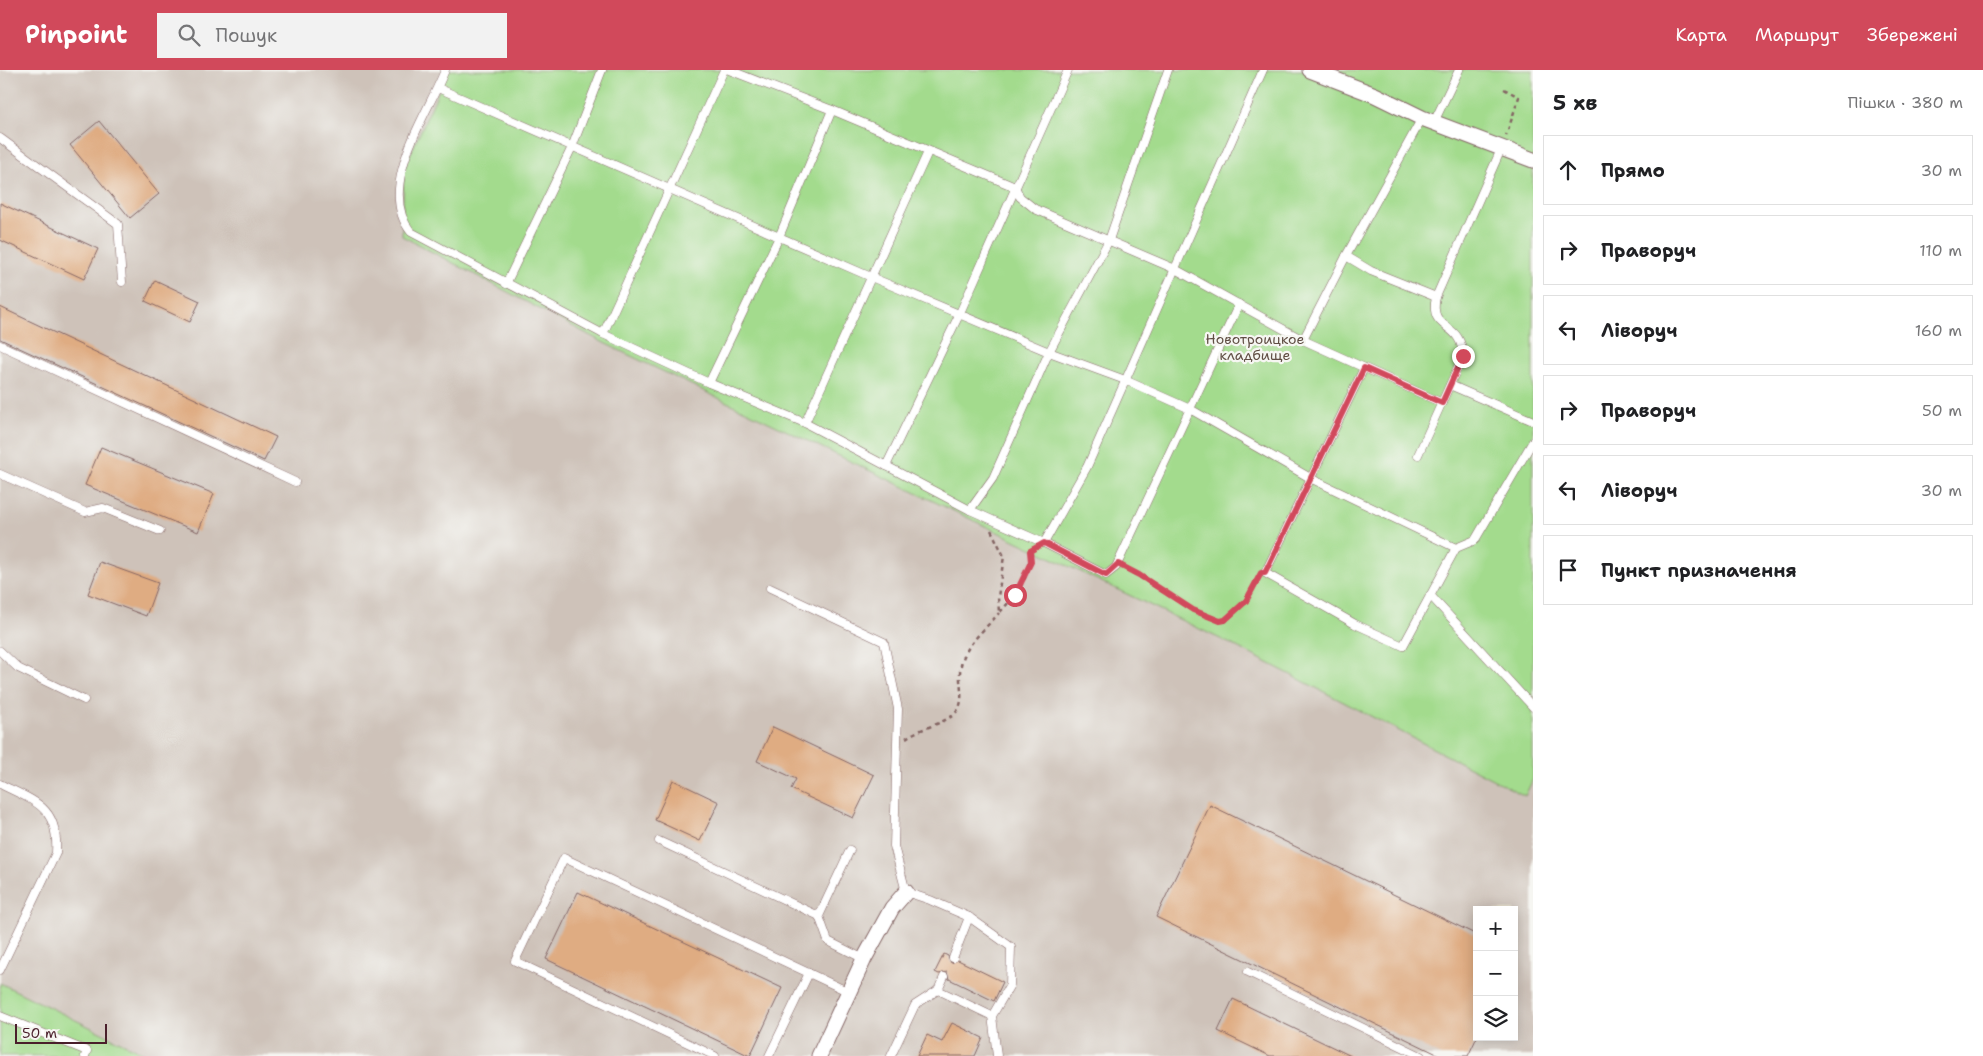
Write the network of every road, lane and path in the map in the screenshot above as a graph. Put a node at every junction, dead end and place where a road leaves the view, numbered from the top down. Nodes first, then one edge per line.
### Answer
1 (445, 70) edge
2 (602, 70) edge
3 (724, 70) edge
4 (729, 70) edge
5 (1068, 70) edge
6 (1168, 70) edge
7 (1263, 70) edge
8 (1310, 70) edge
9 (1459, 70) edge
10 (438, 88) junction
11 (1504, 89) dead end
12 (832, 110) junction
13 (1428, 120) junction
14 (0, 138) edge
15 (1502, 146) junction
16 (572, 147) junction
17 (928, 152) junction
18 (1533, 160) edge
19 (1015, 187) junction
20 (670, 188) junction
21 (779, 237) junction
22 (1109, 240) junction
23 (1346, 256) junction
24 (1175, 269) junction
25 (871, 277) junction
26 (122, 282) dead end
27 (506, 284) junction
28 (1436, 297) junction
29 (1239, 304) junction
30 (959, 314) junction
31 (603, 334) junction
32 (1303, 340) junction
33 (0, 345) edge
34 (1049, 352) junction
35 (1364, 368) junction
36 (1124, 380) junction
37 (710, 383) junction
38 (1450, 384) junction
39 (1442, 403) junction
40 (1190, 409) junction
41 (1533, 421) edge
42 (805, 423) junction
43 (1533, 441) edge
44 (1418, 454) dead end
45 (886, 466) junction
46 (0, 474) edge
47 (1312, 478) junction
48 (295, 482) dead end
49 (970, 510) junction
50 (985, 517) junction
51 (160, 531) dead end
52 (1044, 543) junction
53 (1456, 548) junction
54 (1118, 564) junction
55 (1265, 573) junction
56 (770, 588) dead end
57 (1430, 595) junction
58 (999, 613) junction
59 (0, 651) edge
60 (84, 700) dead end
61 (1533, 707) edge
62 (898, 744) junction
63 (0, 784) edge
64 (659, 842) dead end
65 (850, 850) dead end
66 (906, 892) junction
67 (819, 916) junction
68 (969, 917) junction
69 (953, 958) dead end
70 (864, 959) junction
71 (0, 970) edge
72 (1248, 972) dead end
73 (808, 973) junction
74 (944, 977) dead end
75 (938, 990) junction
76 (849, 992) junction
77 (0, 1016) edge
78 (992, 1016) junction
79 (85, 1056) edge
80 (715, 1056) edge
81 (769, 1056) edge
82 (819, 1056) edge
83 (891, 1056) edge
84 (997, 1056) edge
85 (1421, 1056) edge

1 - 10 lane
2 - 16 lane
3 - 20 lane
4 - 12 lane
5 - 19 lane
6 - 22 lane
7 - 24 lane
8 - 13 street
9 - 13 lane
10 - 16 lane
10 - 27 lane
11 - 15 path
12 - 17 lane
12 - 21 lane
13 - 15 street
13 - 23 lane
14 - 26 lane
15 - 18 street
15 - 28 lane
16 - 20 lane
16 - 27 lane
17 - 19 lane
17 - 25 lane
19 - 22 lane
19 - 30 lane
20 - 21 lane
20 - 31 lane
21 - 25 lane
21 - 37 lane
22 - 24 lane
22 - 34 lane
23 - 28 lane
23 - 32 lane
24 - 29 lane
24 - 36 lane
25 - 30 lane
25 - 42 lane
27 - 31 lane
28 - 38 lane
29 - 32 lane
29 - 40 lane
30 - 34 lane
30 - 45 lane
31 - 37 lane
32 - 35 lane
33 - 48 lane
34 - 36 lane
34 - 49 lane
35 - 39 lane
35 - 47 lane
36 - 40 lane
36 - 52 lane
37 - 42 lane
38 - 39 lane
38 - 41 lane
39 - 44 lane
40 - 47 lane
40 - 54 lane
42 - 45 lane
43 - 53 lane
45 - 49 lane
46 - 51 lane
47 - 53 lane
47 - 55 lane
49 - 50 lane
50 - 52 lane
50 - 58 path
52 - 54 lane
52 - 58 path
53 - 57 lane
54 - 55 path
55 - 57 lane
56 - 62 lane
57 - 61 lane
58 - 62 path
59 - 60 lane
62 - 66 lane
63 - 71 lane
64 - 67 lane
65 - 67 lane
66 - 68 lane
66 - 70 street
67 - 70 lane
68 - 69 lane
68 - 78 lane
70 - 76 street
72 - 85 lane
73 - 76 lane
73 - 80 lane
73 - 81 lane
74 - 75 lane
75 - 78 lane
75 - 83 lane
76 - 82 street
77 - 79 lane
78 - 84 lane

